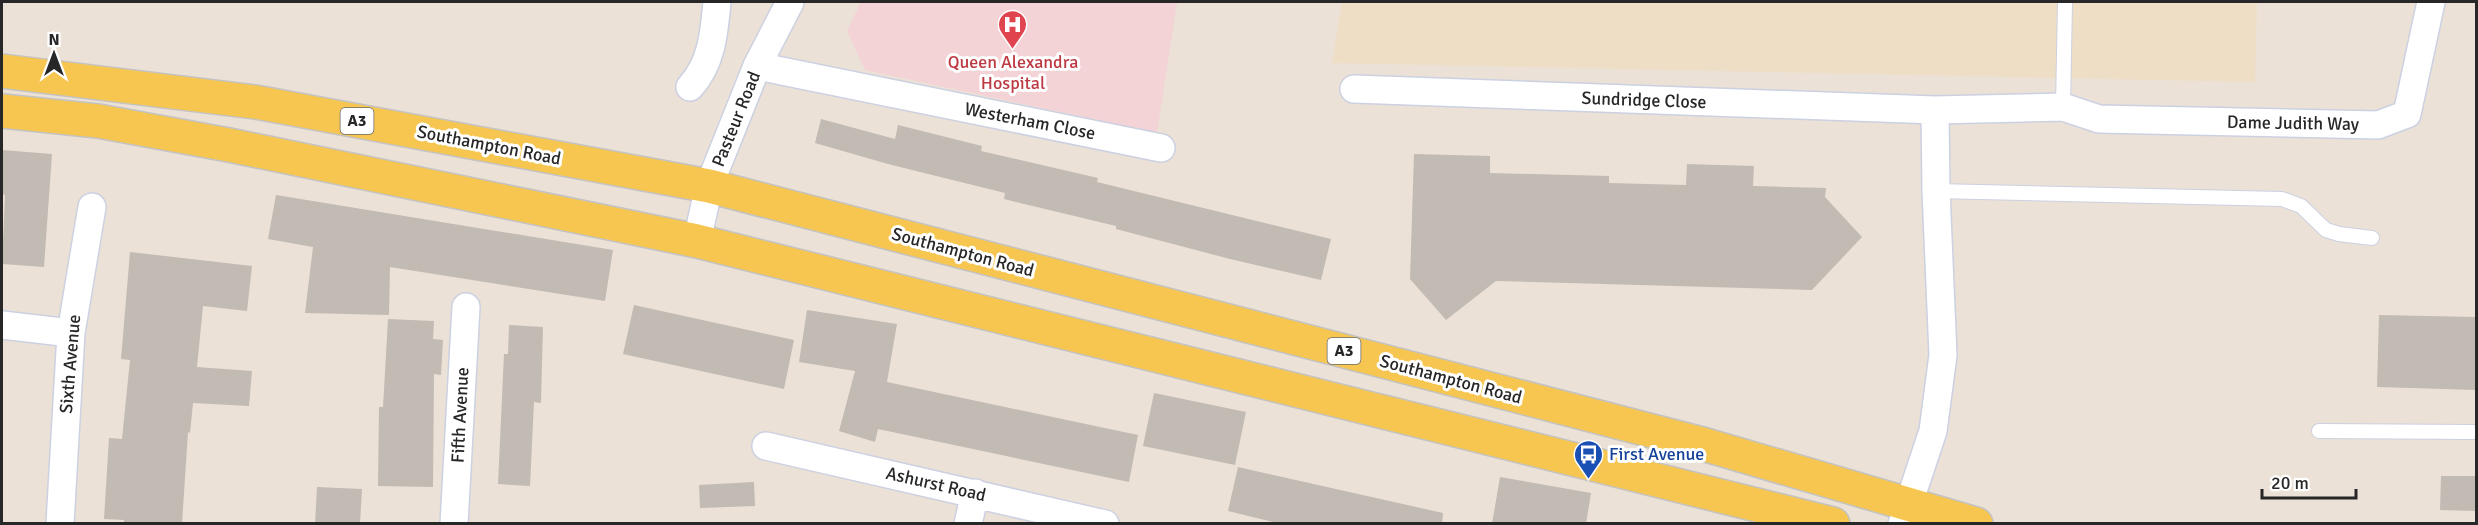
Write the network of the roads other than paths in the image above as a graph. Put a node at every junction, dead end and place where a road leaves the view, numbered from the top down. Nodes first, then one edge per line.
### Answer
1 (717, 2) edge
2 (790, 2) edge
3 (2065, 2) edge
4 (2431, 2) edge
5 (757, 66) junction
6 (2, 71) edge
7 (690, 87) dead end
8 (1354, 89) dead end
9 (2063, 107) junction
10 (1935, 110) junction
11 (2, 111) edge
12 (1161, 148) dead end
13 (709, 186) junction
14 (1936, 191) junction
15 (92, 207) dead end
16 (2372, 238) dead end
17 (697, 241) junction
18 (466, 307) dead end
19 (2, 325) edge
20 (71, 333) junction
21 (2319, 430) dead end
22 (2473, 432) dead end
23 (766, 446) dead end
24 (975, 493) junction
25 (1905, 514) edge
26 (60, 524) edge
27 (454, 524) edge
28 (968, 524) edge
29 (1105, 524) edge
30 (1833, 524) edge
31 (1976, 524) edge

1 - 7 street
2 - 5 street, Pasteur Road
3 - 9 lane
4 - 9 street, Dame Judith Way
5 - 12 street, Westerham Close
5 - 13 street, Pasteur Road
6 - 13 main road, Southampton Road / A3
8 - 10 street, Sundridge Close
9 - 10 street, Sundridge Close
10 - 14 street
11 - 17 main road
13 - 17 street, Pasteur Road
13 - 25 main road, Southampton Road / A3
14 - 16 lane
14 - 25 street
15 - 20 street, Sixth Avenue
17 - 30 main road
18 - 27 street, Fifth Avenue
19 - 20 street
20 - 26 street, Sixth Avenue
21 - 22 lane
23 - 24 street, Ashurst Road
24 - 28 street
24 - 29 street, Ashurst Road
25 - 31 main road, Southampton Road / A3

